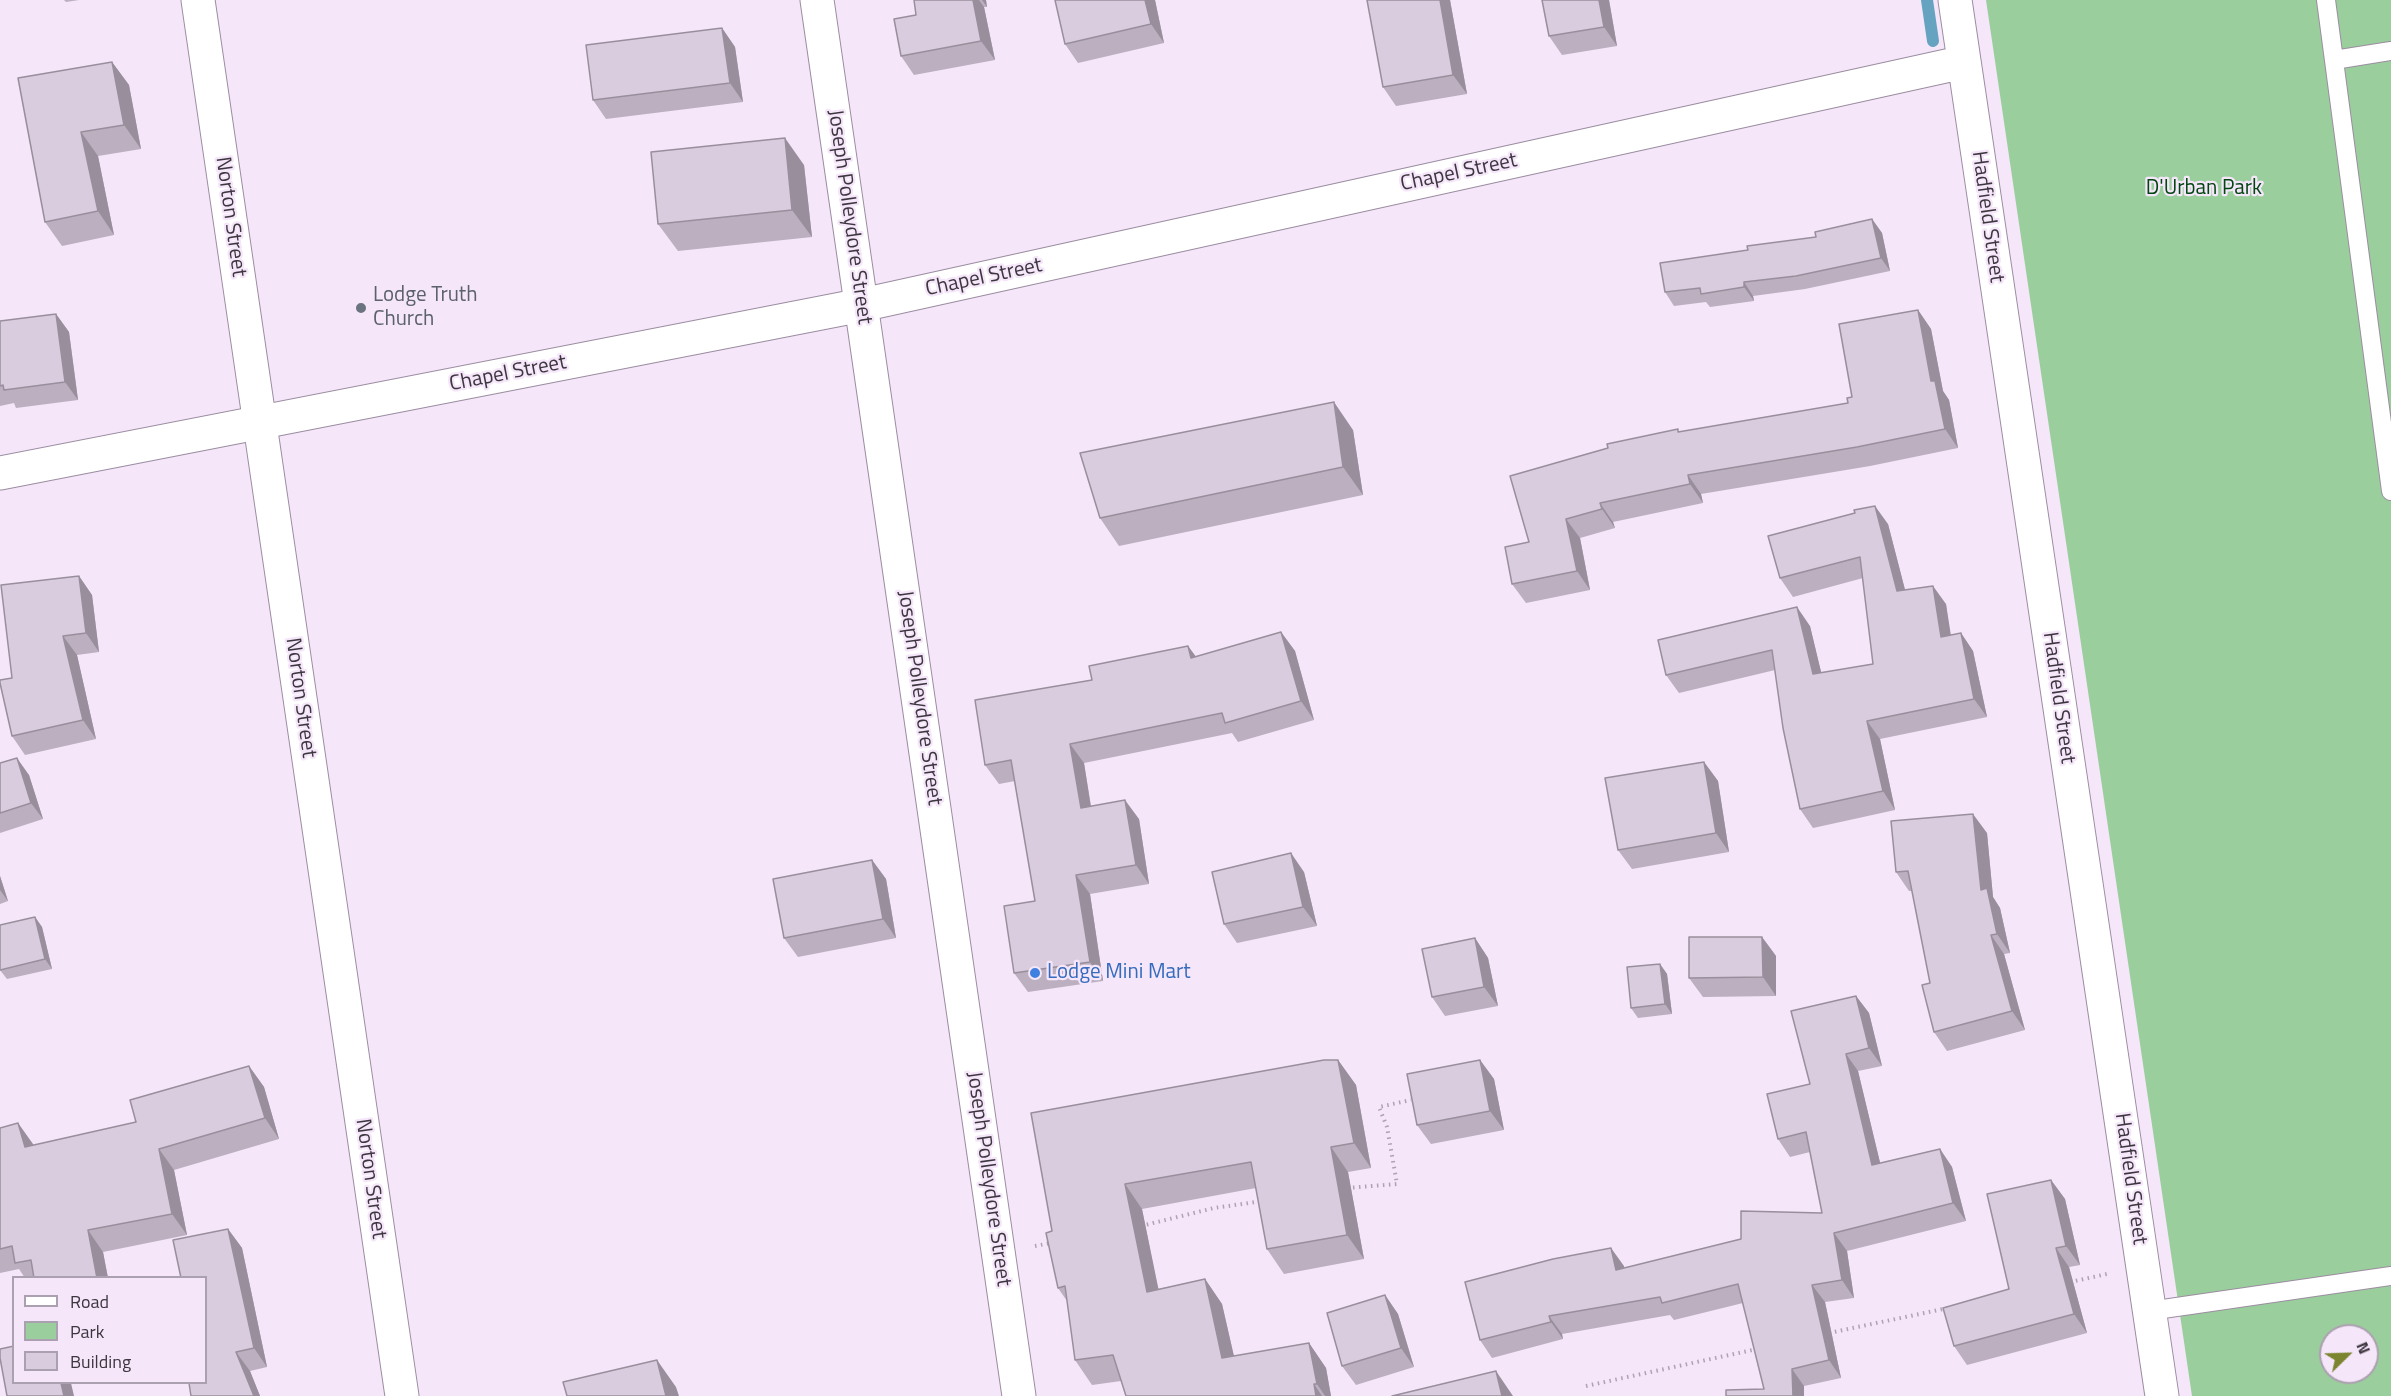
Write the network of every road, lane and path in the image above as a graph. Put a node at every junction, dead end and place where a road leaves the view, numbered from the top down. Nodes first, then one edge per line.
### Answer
1 (198, 0) edge
2 (817, 0) edge
3 (1955, 0) edge
4 (2326, 0) edge
5 (2391, 51) edge
6 (2334, 60) junction
7 (1964, 62) junction
8 (862, 305) junction
9 (260, 423) junction
10 (0, 472) edge
11 (2391, 491) edge
12 (1411, 1100) edge
13 (1342, 1189) dead end
14 (1272, 1199) edge
15 (1135, 1227) edge
16 (1056, 1243) edge
17 (999, 1251) junction
18 (2142, 1266) junction
19 (2391, 1276) edge
20 (2061, 1284) edge
21 (1957, 1306) edge
22 (2150, 1311) junction
23 (1818, 1336) edge
24 (1760, 1348) edge
25 (1586, 1386) dead end
26 (402, 1396) edge
27 (1019, 1396) edge
28 (2162, 1396) edge

1 - 9 street, Norton Street
2 - 8 street, Joseph Polleydore Street
3 - 7 street, Hadfield Street
4 - 6 lane
5 - 6 lane
6 - 11 lane
7 - 8 street, Chapel Street
7 - 18 street, Hadfield Street
8 - 9 street, Chapel Street
8 - 17 street, Joseph Polleydore Street
9 - 10 street, Chapel Street
9 - 26 street, Norton Street
12 - 13 path
14 - 15 path
16 - 17 path
17 - 27 street, Joseph Polleydore Street
18 - 20 path
18 - 22 street, Hadfield Street
19 - 22 lane
21 - 23 path
22 - 28 street, Hadfield Street
24 - 25 path

